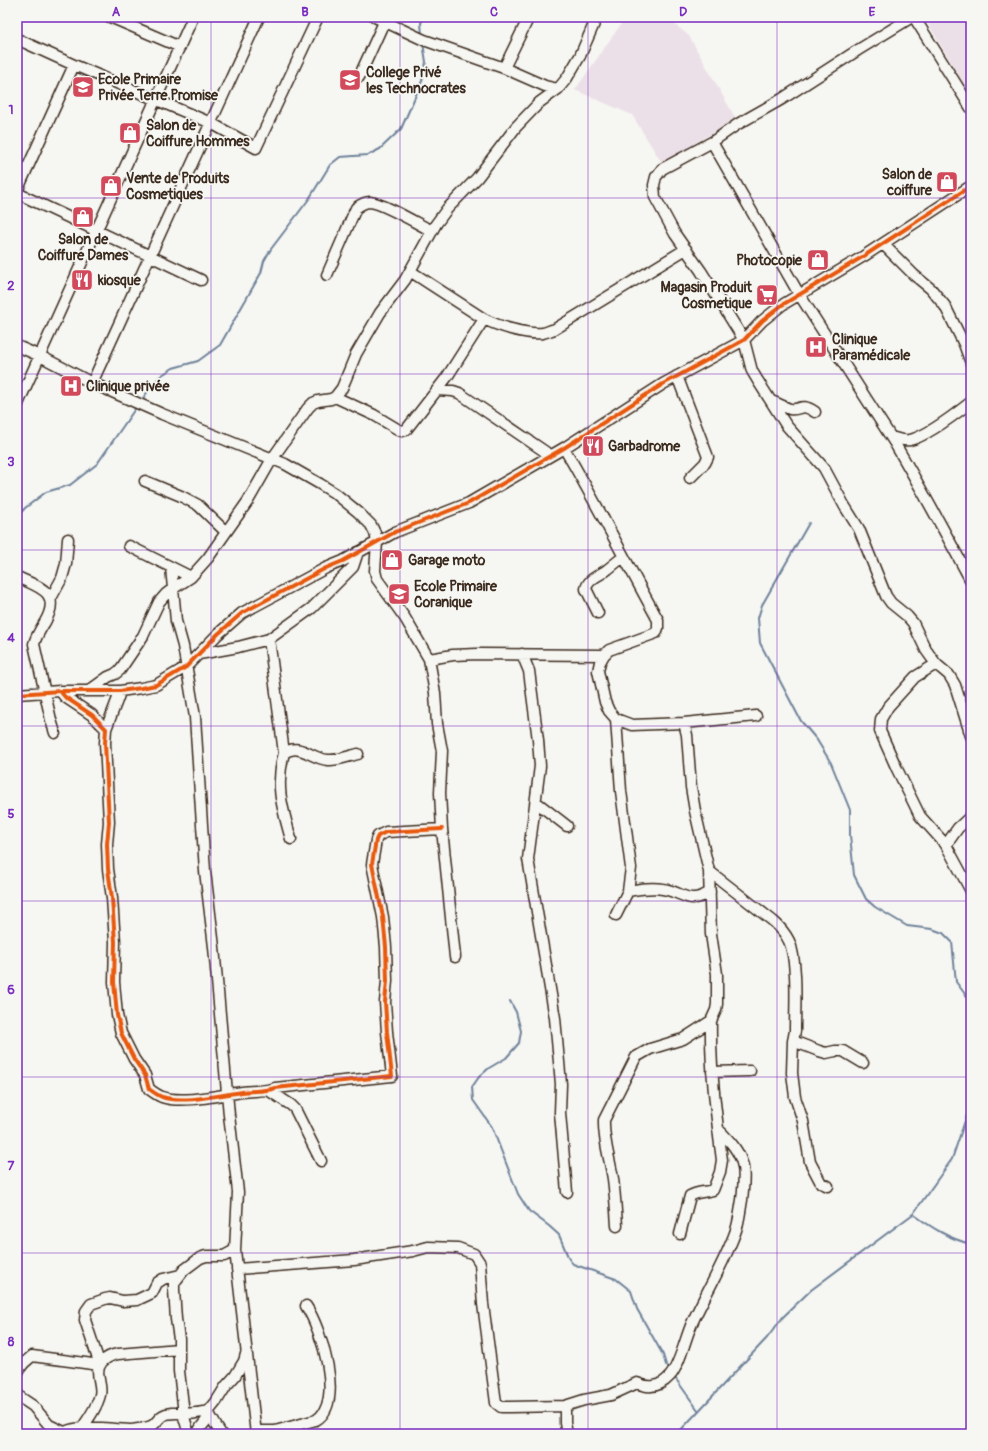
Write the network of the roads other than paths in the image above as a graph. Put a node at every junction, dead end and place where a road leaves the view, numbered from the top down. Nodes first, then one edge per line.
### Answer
1 (110, 17) edge
2 (194, 17) edge
3 (259, 17) edge
4 (318, 17) edge
5 (529, 17) edge
6 (597, 17) edge
7 (913, 17) edge
8 (380, 19) edge
9 (17, 39) edge
10 (180, 47) junction
11 (74, 65) junction
12 (504, 68) junction
13 (360, 77) dead end
14 (558, 89) junction
15 (156, 100) junction
16 (971, 108) edge
17 (211, 123) junction
18 (712, 142) junction
19 (971, 186) edge
20 (17, 192) edge
21 (97, 231) junction
22 (432, 231) junction
23 (882, 244) junction
24 (686, 249) junction
25 (150, 256) junction
26 (410, 271) junction
27 (327, 275) dead end
28 (201, 280) dead end
29 (799, 294) junction
30 (484, 319) junction
31 (744, 340) junction
32 (17, 346) edge
33 (40, 356) junction
34 (971, 363) edge
35 (677, 376) junction
36 (92, 383) junction
37 (437, 390) junction
38 (335, 397) junction
39 (771, 401) junction
40 (971, 402) edge
41 (17, 406) edge
42 (815, 412) dead end
43 (891, 438) junction
44 (564, 448) junction
45 (550, 456) junction
46 (272, 459) junction
47 (690, 478) dead end
48 (145, 481) dead end
49 (226, 532) junction
50 (68, 539) dead end
51 (377, 542) junction
52 (129, 546) dead end
53 (358, 552) junction
54 (623, 556) junction
55 (171, 567) junction
56 (17, 577) edge
57 (192, 577) junction
58 (971, 581) edge
59 (174, 588) junction
60 (50, 600) junction
61 (598, 613) dead end
62 (269, 638) junction
63 (199, 654) junction
64 (522, 654) junction
65 (604, 655) junction
66 (429, 659) junction
67 (936, 664) junction
68 (186, 667) junction
69 (90, 690) junction
70 (120, 690) junction
71 (60, 691) junction
72 (44, 692) junction
73 (17, 694) edge
74 (756, 716) dead end
75 (616, 718) junction
76 (684, 723) junction
77 (106, 729) junction
78 (55, 733) dead end
79 (971, 736) edge
80 (284, 753) junction
81 (358, 754) dead end
82 (536, 802) junction
83 (971, 816) edge
84 (567, 826) dead end
85 (442, 829) junction
86 (291, 839) dead end
87 (946, 845) junction
88 (709, 871) junction
89 (628, 891) junction
90 (971, 891) edge
91 (710, 892) junction
92 (616, 915) dead end
93 (455, 958) dead end
94 (711, 1021) junction
95 (793, 1041) junction
96 (863, 1063) dead end
97 (750, 1071) dead end
98 (712, 1072) junction
99 (268, 1090) junction
100 (227, 1095) junction
101 (718, 1130) junction
102 (321, 1161) dead end
103 (828, 1186) dead end
104 (567, 1192) dead end
105 (617, 1226) dead end
106 (680, 1234) dead end
107 (235, 1250) junction
108 (237, 1269) junction
109 (180, 1275) junction
110 (306, 1306) dead end
111 (179, 1349) junction
112 (247, 1350) junction
113 (100, 1365) junction
114 (17, 1372) edge
115 (17, 1393) edge
116 (565, 1406) junction
117 (95, 1409) junction
118 (208, 1412) junction
119 (183, 1414) junction
120 (82, 1428) junction
121 (153, 1430) edge
122 (99, 1431) edge
123 (137, 1431) edge
124 (256, 1432) edge
125 (63, 1433) edge
126 (188, 1434) edge
127 (198, 1434) edge
128 (221, 1434) edge
129 (567, 1434) edge

1 - 10 street
2 - 10 street
3 - 17 street
4 - 17 street
5 - 12 street
6 - 14 street
7 - 16 street
7 - 18 street
8 - 12 street
8 - 13 street
9 - 11 street
10 - 15 street
11 - 15 street
11 - 20 street
12 - 14 street
14 - 22 street
15 - 17 street
15 - 21 street
17 - 25 street
18 - 24 street
18 - 29 street
19 - 23 street
20 - 21 street
21 - 25 street
21 - 33 street
22 - 26 street
22 - 27 street
23 - 29 street
23 - 34 street
24 - 30 street
24 - 31 street
25 - 28 street
25 - 36 street
26 - 30 street
26 - 38 street
29 - 31 street
29 - 43 street
30 - 37 street
31 - 35 street
31 - 39 street
32 - 33 street
33 - 36 street
33 - 41 street
35 - 44 street
35 - 47 street
36 - 46 street
37 - 38 street
37 - 45 street
38 - 46 street
39 - 42 street
39 - 67 street
40 - 43 street
43 - 58 street
44 - 45 street
44 - 54 street
45 - 51 street
46 - 49 street
46 - 51 street
48 - 49 street
49 - 57 street
50 - 60 street
51 - 53 street
51 - 66 street
52 - 55 street
53 - 62 street
53 - 63 street
54 - 61 street
54 - 65 street
55 - 57 street
55 - 59 street
56 - 60 street
57 - 59 street
59 - 68 street
59 - 69 street
60 - 72 street
62 - 63 street
62 - 80 street
63 - 68 street
64 - 65 street
64 - 66 street
64 - 82 street
65 - 75 street
66 - 85 street
67 - 79 street
67 - 87 street
68 - 70 street
68 - 100 street
69 - 70 street
69 - 71 street
70 - 77 street
71 - 72 street
71 - 77 street
72 - 73 street
72 - 78 street
74 - 76 street
75 - 76 street
75 - 89 street
76 - 88 street
77 - 100 street
80 - 81 street
80 - 86 street
82 - 84 street
82 - 104 street
83 - 87 street
85 - 93 street
85 - 99 street
87 - 90 street
88 - 91 street
88 - 95 street
89 - 91 street
89 - 92 street
91 - 94 street
94 - 98 street
94 - 105 street
95 - 96 street
95 - 103 street
97 - 98 street
98 - 101 street
99 - 100 street
99 - 102 street
100 - 107 street
101 - 106 street
101 - 116 street
107 - 108 street
107 - 109 street
108 - 112 street
108 - 116 street
109 - 111 street
109 - 113 street
110 - 124 street
111 - 113 street
111 - 119 street
112 - 118 street
112 - 124 street
113 - 114 street
113 - 117 street
115 - 125 street
116 - 129 street
117 - 120 street
117 - 122 street
118 - 119 street
118 - 127 street
118 - 128 street
119 - 121 street
119 - 126 street
120 - 122 street
120 - 125 street
121 - 123 street
122 - 123 street

